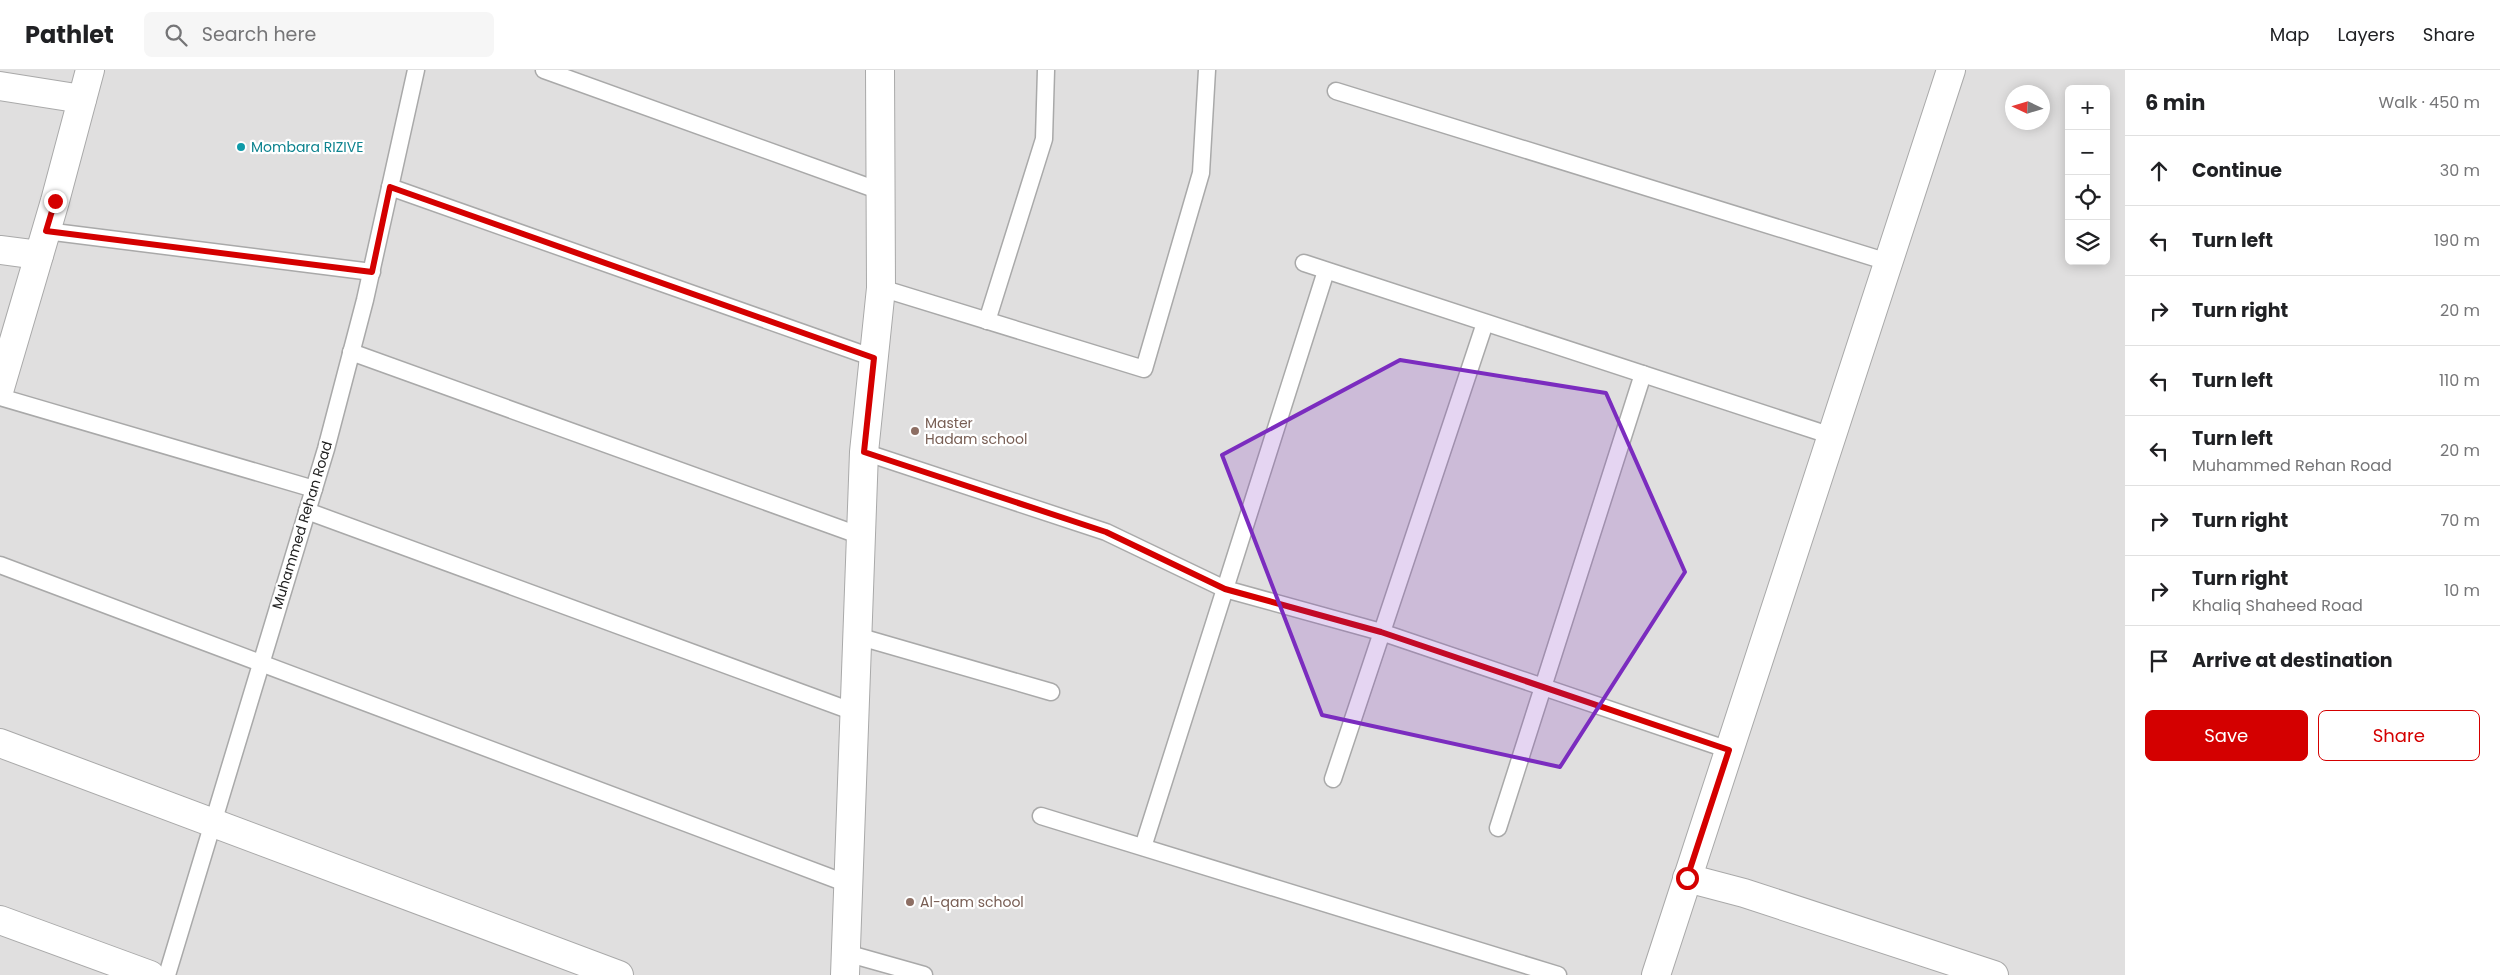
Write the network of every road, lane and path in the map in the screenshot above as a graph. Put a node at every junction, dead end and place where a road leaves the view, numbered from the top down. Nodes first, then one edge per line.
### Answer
1 (90, 70) edge
2 (416, 70) edge
3 (544, 70) edge
4 (880, 70) edge
5 (1046, 70) edge
6 (1207, 70) edge
7 (1946, 71) edge
8 (0, 86) edge
9 (1336, 91) dead end
10 (82, 98) junction
11 (390, 187) junction
12 (880, 190) junction
13 (43, 243) junction
14 (0, 250) edge
15 (1888, 262) junction
16 (1304, 264) dead end
17 (1326, 271) junction
18 (372, 272) junction
19 (881, 288) junction
20 (987, 321) junction
21 (1485, 323) junction
22 (352, 352) junction
23 (874, 358) junction
24 (1643, 374) junction
25 (0, 388) edge
26 (0, 397) edge
27 (1832, 436) junction
28 (864, 452) junction
29 (314, 489) junction
30 (307, 511) junction
31 (861, 536) junction
32 (0, 565) edge
33 (1225, 589) junction
34 (1381, 632) junction
35 (857, 636) junction
36 (262, 662) junction
37 (1543, 686) junction
38 (1051, 692) dead end
39 (854, 712) junction
40 (0, 743) edge
41 (1729, 750) junction
42 (1333, 779) dead end
43 (1041, 816) dead end
44 (213, 824) junction
45 (1498, 828) dead end
46 (1143, 847) junction
47 (1687, 878) junction
48 (848, 884) junction
49 (0, 920) edge
50 (845, 964) edge
51 (150, 975) edge
52 (167, 975) edge
53 (619, 975) edge
54 (924, 975) edge
55 (1558, 975) edge
56 (1656, 975) edge
57 (1994, 975) edge

1 - 10 street
2 - 11 lane, Muhammed Rehan Road
3 - 12 lane
4 - 12 street
5 - 20 lane
6 - 20 lane
7 - 15 street
8 - 10 street
9 - 15 lane
10 - 13 street
11 - 18 lane, Muhammed Rehan Road
11 - 23 lane
12 - 19 street
13 - 14 street
13 - 18 lane
13 - 25 street
15 - 27 street
16 - 17 lane
17 - 21 lane
17 - 33 lane
18 - 22 lane, Muhammed Rehan Road
19 - 20 lane
19 - 23 street
21 - 24 lane
21 - 34 lane
22 - 29 lane, Muhammed Rehan Road
22 - 31 lane
23 - 28 street
24 - 27 lane
24 - 37 lane
26 - 29 lane
27 - 41 street
28 - 31 street
28 - 33 lane
29 - 30 lane, Muhammed Rehan Road
30 - 36 lane, Muhammed Rehan Road
30 - 39 lane
31 - 35 street
32 - 36 lane
33 - 34 lane
33 - 46 lane
34 - 37 lane
34 - 42 lane
35 - 38 lane
35 - 39 street
36 - 44 lane, Muhammed Rehan Road
36 - 48 lane
37 - 41 lane
37 - 45 lane
39 - 48 street
40 - 44 street
41 - 47 street
43 - 46 lane
44 - 52 lane, Muhammed Rehan Road
44 - 53 street
46 - 55 lane
47 - 56 street
47 - 57 street
48 - 50 street
49 - 51 street
50 - 54 lane

